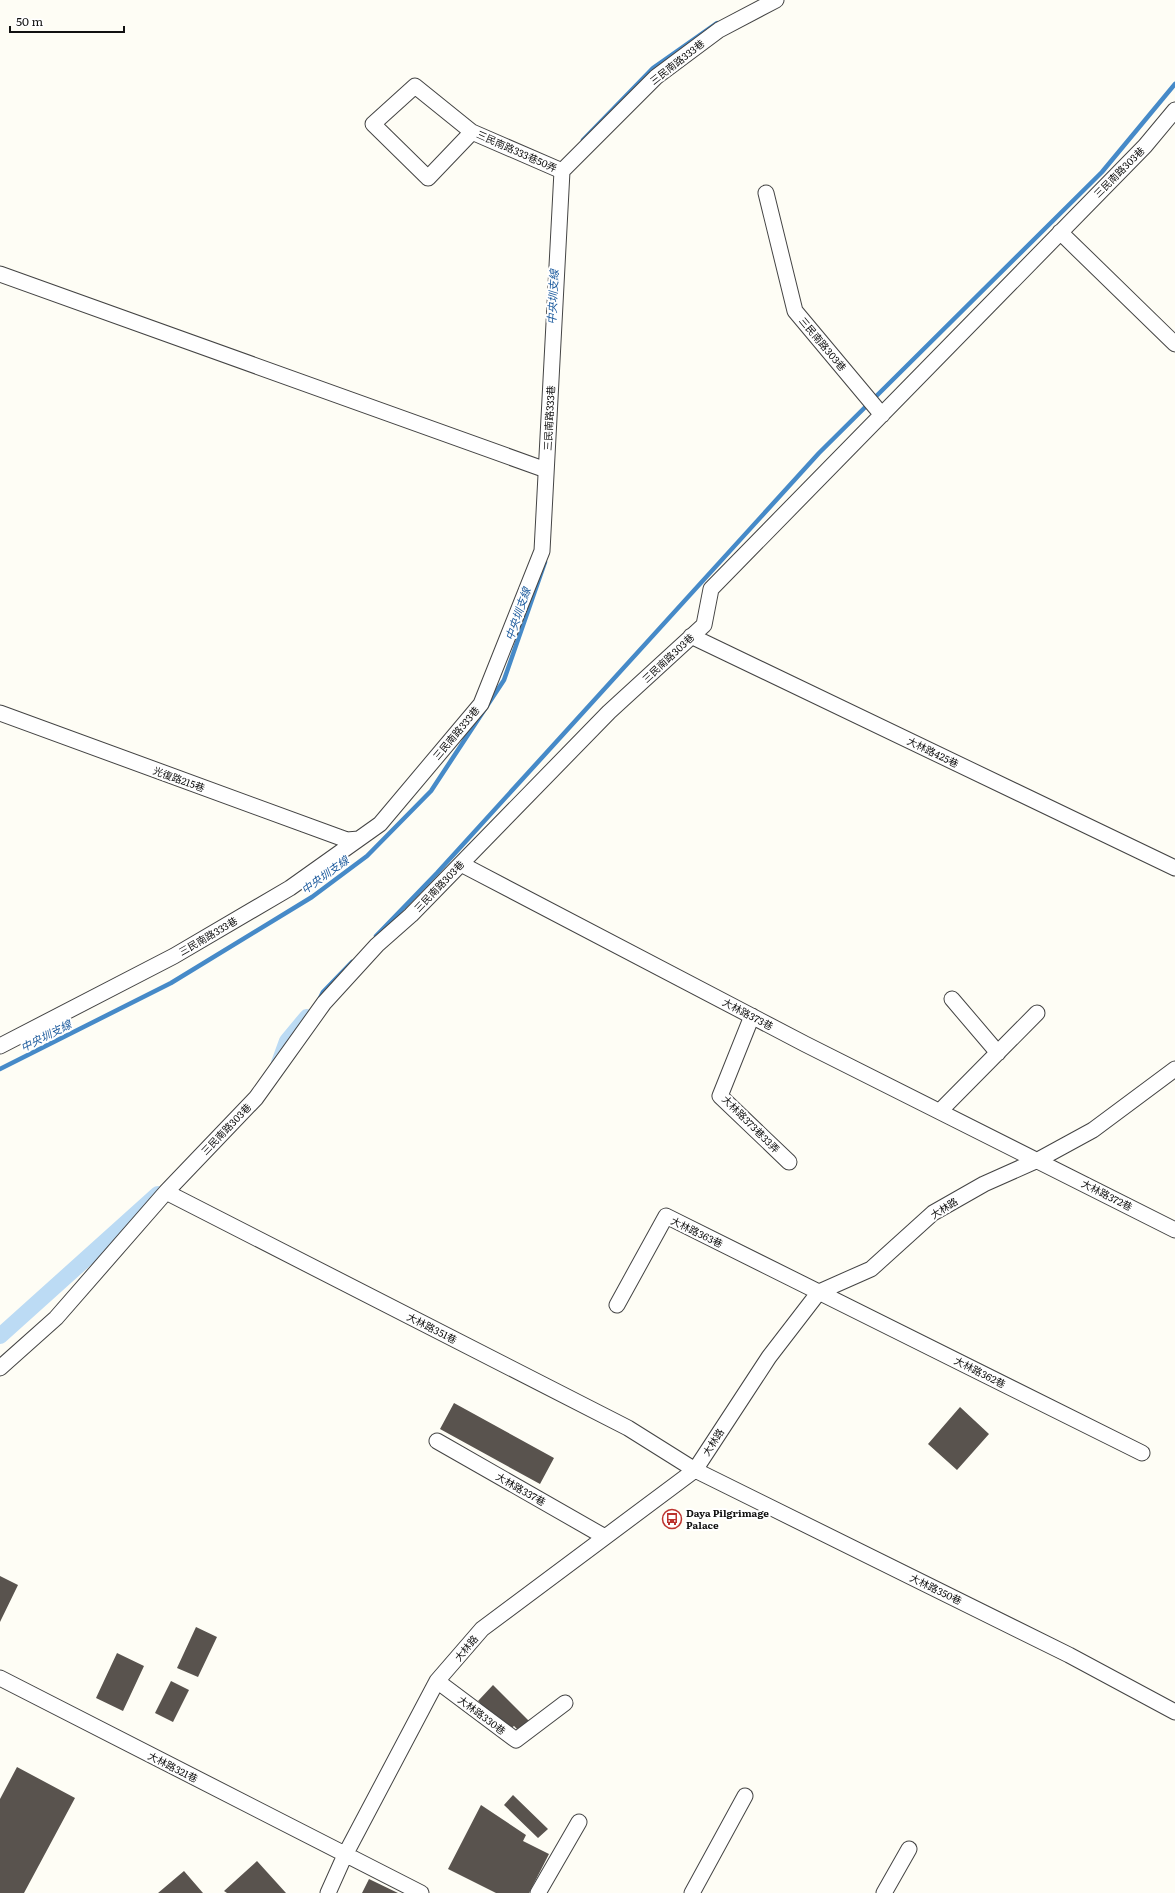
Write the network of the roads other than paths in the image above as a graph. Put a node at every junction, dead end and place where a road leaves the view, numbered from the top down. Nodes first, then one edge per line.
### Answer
1 (776, 0) edge
2 (1175, 110) edge
3 (472, 132) junction
4 (562, 171) junction
5 (766, 194) dead end
6 (1060, 232) junction
7 (0, 274) edge
8 (1175, 344) edge
9 (882, 415) junction
10 (546, 470) junction
11 (691, 636) junction
12 (0, 713) edge
13 (359, 839) junction
14 (461, 864) junction
15 (1175, 868) edge
16 (952, 999) dead end
17 (1037, 1014) dead end
18 (752, 1016) junction
19 (0, 1046) edge
20 (998, 1053) junction
21 (1175, 1069) edge
22 (940, 1111) junction
23 (1038, 1160) junction
24 (789, 1162) dead end
25 (166, 1192) junction
26 (1175, 1230) edge
27 (819, 1292) junction
28 (617, 1305) dead end
29 (2, 1365) edge
30 (437, 1441) dead end
31 (1142, 1454) dead end
32 (695, 1470) junction
33 (605, 1537) junction
34 (0, 1678) edge
35 (437, 1682) junction
36 (565, 1703) dead end
37 (1175, 1712) edge
38 (745, 1796) dead end
39 (579, 1822) dead end
40 (908, 1849) dead end
41 (345, 1855) junction
42 (328, 1893) edge
43 (421, 1893) edge
44 (538, 1893) edge
45 (692, 1893) edge
46 (884, 1893) edge

1 - 4 street, 三民南路333巷
2 - 6 street, 三民南路303巷
3 - 3 street, 三民南路333巷50弄
3 - 4 street, 三民南路333巷50弄
4 - 10 street, 三民南路333巷
5 - 9 street, 三民南路303巷
6 - 8 street
6 - 9 street, 三民南路303巷
7 - 10 street
9 - 11 street, 三民南路303巷
10 - 13 street, 三民南路333巷
11 - 14 street, 三民南路303巷
11 - 15 street, 大林路425巷
12 - 13 street, 光復路215巷
13 - 19 street, 三民南路333巷
14 - 18 street, 大林路373巷
14 - 25 street, 三民南路303巷
16 - 20 street
17 - 20 street
18 - 22 street, 大林路373巷
18 - 24 street, 大林路373巷33弄
20 - 22 street
21 - 23 street, 大林路
22 - 23 street, 大林路373巷
23 - 26 street, 大林路372巷
23 - 27 street, 大林路
25 - 29 street, 三民南路303巷
25 - 32 street, 大林路351巷
27 - 28 street, 大林路363巷
27 - 31 street, 大林路362巷
27 - 32 street, 大林路
30 - 33 street, 大林路337巷
32 - 33 street, 大林路
32 - 37 street, 大林路350巷
33 - 35 street, 大林路
34 - 41 street, 大林路321巷
35 - 36 street, 大林路330巷
35 - 41 street, 大林路
38 - 45 street
39 - 44 street
40 - 46 street
41 - 42 street, 大林路
41 - 43 street, 大林路321巷

